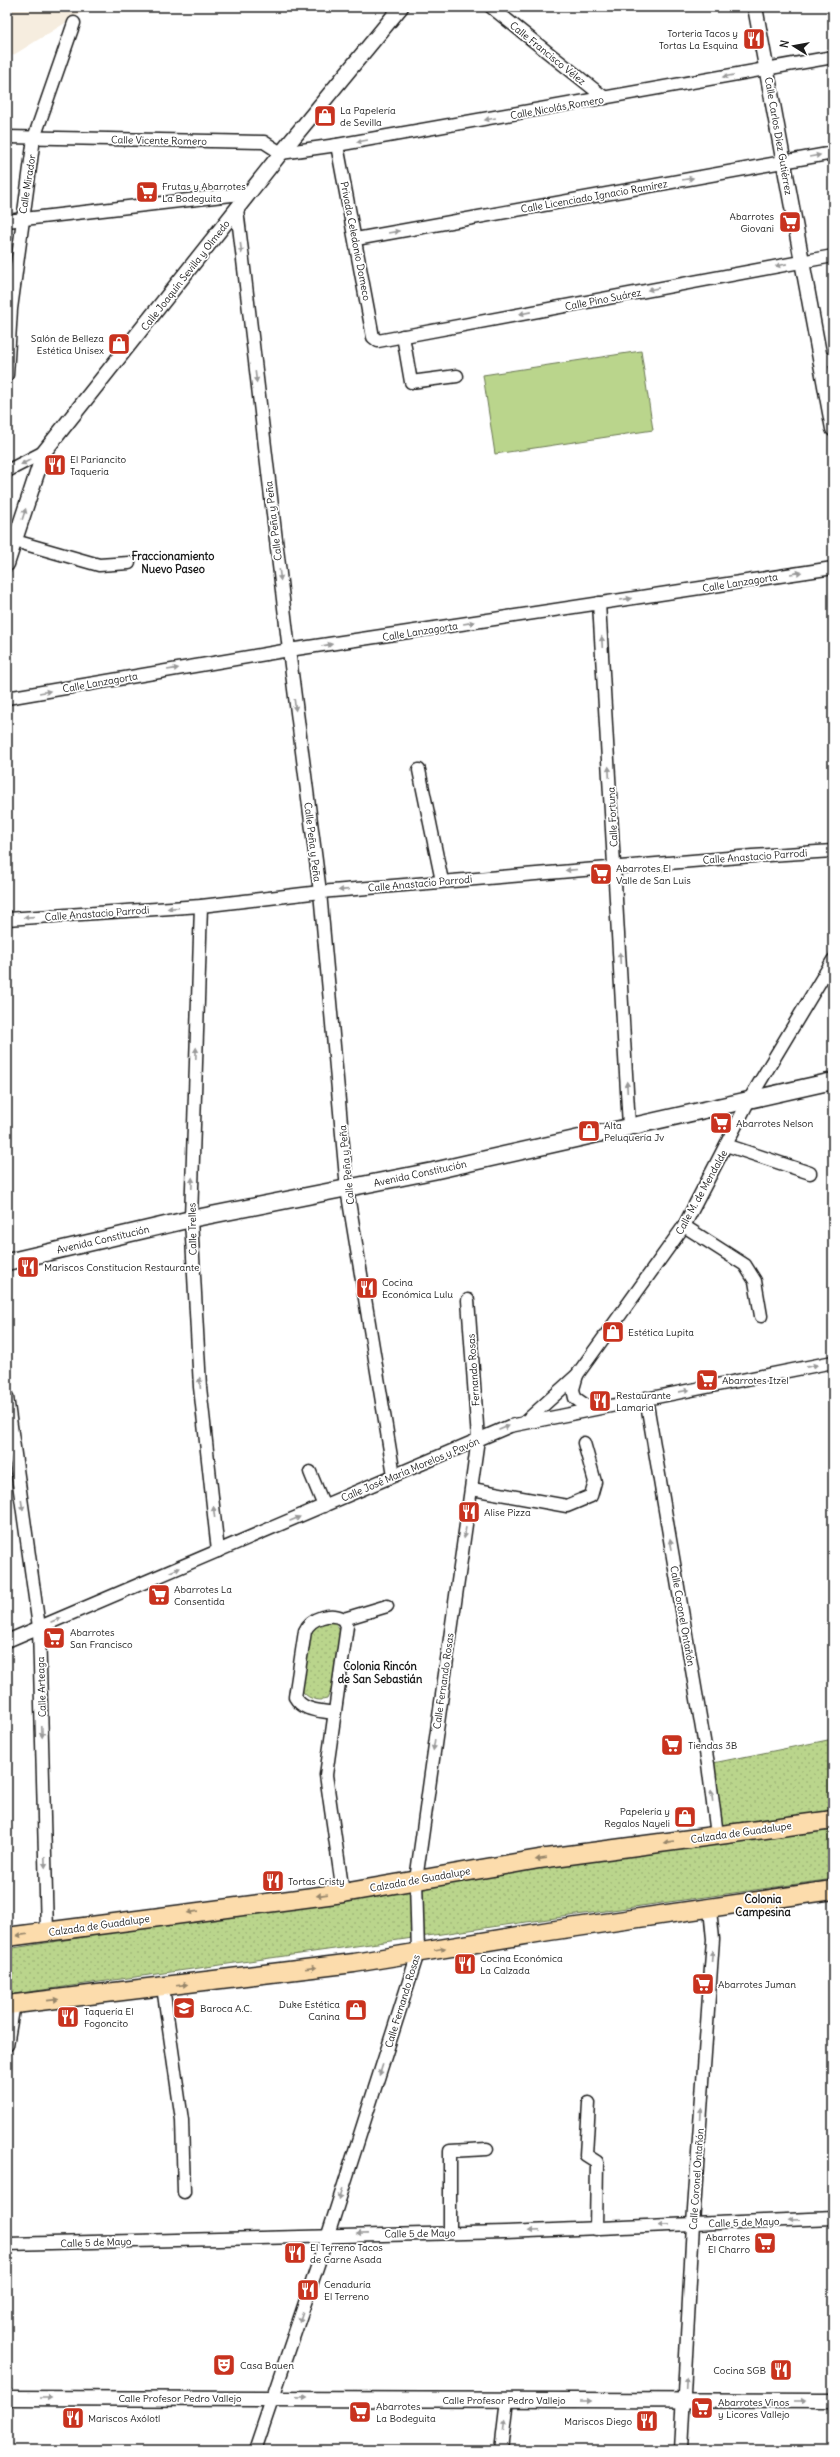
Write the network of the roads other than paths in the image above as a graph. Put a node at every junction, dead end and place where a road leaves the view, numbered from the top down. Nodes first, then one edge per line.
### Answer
1 (401, 7) edge
2 (491, 7) edge
3 (755, 7) edge
4 (74, 23) dead end
5 (833, 57) edge
6 (766, 69) junction
7 (605, 98) junction
8 (7, 137) edge
9 (34, 138) junction
10 (337, 145) junction
11 (281, 153) junction
12 (833, 153) edge
13 (784, 162) junction
14 (249, 193) junction
15 (237, 209) junction
16 (22, 218) junction
17 (7, 221) edge
18 (356, 239) junction
19 (833, 256) edge
20 (802, 262) junction
21 (403, 336) junction
22 (373, 337) joint
23 (827, 360) edge
24 (7, 375) edge
25 (457, 376) dead end
26 (833, 430) edge
27 (44, 452) junction
28 (7, 471) edge
29 (15, 541) junction
30 (130, 563) dead end
31 (7, 564) edge
32 (833, 568) edge
33 (599, 603) junction
34 (288, 650) junction
35 (7, 698) edge
36 (419, 770) dead end
37 (833, 851) edge
38 (615, 867) junction
39 (442, 881) junction
40 (320, 892) junction
41 (201, 906) junction
42 (7, 919) edge
43 (833, 960) edge
44 (833, 1081) edge
45 (749, 1100) junction
46 (629, 1126) junction
47 (726, 1144) junction
48 (810, 1173) dead end
49 (347, 1189) junction
50 (191, 1219) junction
51 (684, 1226) junction
52 (7, 1262) edge
53 (468, 1300) dead end
54 (761, 1316) dead end
55 (833, 1362) edge
56 (577, 1375) junction
57 (7, 1397) edge
58 (646, 1398) junction
59 (600, 1408) junction
60 (8, 1413) edge
61 (525, 1422) junction
62 (478, 1439) junction
63 (584, 1443) dead end
64 (310, 1472) dead end
65 (394, 1475) junction
66 (472, 1489) junction
67 (324, 1506) junction
68 (218, 1551) junction
69 (387, 1606) dead end
70 (344, 1619) junction
71 (39, 1627) junction
72 (7, 1641) edge
73 (333, 1713) junction
74 (833, 1820) edge
75 (717, 1835) junction
76 (416, 1880) junction
77 (343, 1888) junction
78 (833, 1890) edge
79 (710, 1909) junction
80 (47, 1932) junction
81 (7, 1937) edge
82 (418, 1953) junction
83 (163, 1987) junction
84 (11, 2004) edge
85 (7, 2045) edge
86 (588, 2103) dead end
87 (487, 2149) dead end
88 (184, 2192) dead end
89 (833, 2218) edge
90 (693, 2224) junction
91 (596, 2229) junction
92 (450, 2232) junction
93 (328, 2235) junction
94 (7, 2244) edge
95 (7, 2398) edge
96 (274, 2398) junction
97 (507, 2400) junction
98 (685, 2401) junction
99 (833, 2401) edge
100 (255, 2450) edge
101 (501, 2450) edge
102 (681, 2450) edge

1 - 11 street, Calle Joaquín Sevilla y Olmedo
2 - 7 street, Calle Francisco Vélez
3 - 6 street, Calle Carlos Díez Gutiérrez
4 - 9 street, Calle Mirador
5 - 6 street, Calle Nicolás Romero
6 -> 7 street, Calle Nicolás Romero
6 - 13 street, Calle Carlos Díez Gutiérrez
7 -> 10 street, Calle Nicolás Romero
8 - 9 street, Calle Vicente Romero
9 - 11 street, Calle Vicente Romero
9 - 16 street, Calle Mirador
10 - 11 street, Calle Nicolás Romero
10 - 18 street, Privada Celedonio Domeco
11 - 14 street, Calle Joaquín Sevilla y Olmedo
13 -> 12 street, Calle Licenciado Ignacio Ramírez
18 -> 13 street, Calle Licenciado Ignacio Ramírez
13 - 20 street, Calle Carlos Díez Gutiérrez
14 - 15 street, Calle Joaquín Sevilla y Olmedo
14 - 16 street
15 - 27 street, Calle Joaquín Sevilla y Olmedo
15 -> 34 street, Calle Peña y Peña
16 - 17 street
16 - 24 street, Calle Mirador
18 - 22 street, Privada Celedonio Domeco
19 - 20 street, Calle Pino Suárez
20 -> 21 street, Calle Pino Suárez
20 - 23 street, Calle Carlos Díez Gutiérrez
21 - 22 street, Calle Pino Suárez
21 - 25 street
23 - 26 street, Calle Carlos Díez Gutiérrez
27 -> 28 street
29 -> 27 street, Calle Joaquín Sevilla y Olmedo
29 - 30 street
29 - 31 street, Calle Joaquín Sevilla y Olmedo
33 -> 32 street, Calle Lanzagorta
34 -> 33 street, Calle Lanzagorta
38 -> 33 street, Calle Fortuna
35 -> 34 street, Calle Lanzagorta
34 -> 40 street, Calle Peña y Peña
36 - 39 street
37 - 38 street, Calle Anastacio Parrodi
38 -> 39 street, Calle Anastacio Parrodi
46 -> 38 street, Calle Fortuna
39 -> 40 street, Calle Anastacio Parrodi
40 - 41 street, Calle Anastacio Parrodi
40 - 49 street, Calle Peña y Peña
41 -> 42 street, Calle Anastacio Parrodi
50 -> 41 street, Calle Trelles
43 - 45 street, Calle M. de Mendalde
44 - 45 main road, Avenida Constitución
45 - 46 main road, Avenida Constitución
45 - 47 street, Calle M. de Mendalde
46 - 49 main road, Avenida Constitución
47 - 48 street
47 - 51 street, Calle M. de Mendalde
49 - 50 main road, Avenida Constitución
49 - 65 street, Calle Peña y Peña
50 - 52 main road, Avenida Constitución
68 -> 50 street, Calle Trelles
51 - 54 street
51 - 56 street, Calle M. de Mendalde
53 - 62 street, Fernando Rosas
58 -> 55 street, Calle José María Morelos y Pavón
56 - 59 street
56 - 61 street, Calle M. de Mendalde
57 - 60 street, Calle Arteaga
58 - 59 street, Calle José María Morelos y Pavón
75 -> 58 street, Calle Coronel Ontañón
59 - 61 street, Calle José María Morelos y Pavón
60 -> 71 street, Calle Arteaga
62 -> 61 street, Calle José María Morelos y Pavón
62 - 65 street, Calle José María Morelos y Pavón
62 - 66 street, Calle Fernando Rosas
63 - 66 street
64 - 67 street
65 - 67 street, Calle José María Morelos y Pavón
66 -> 76 street, Calle Fernando Rosas
68 -> 67 street, Calle José María Morelos y Pavón
71 -> 68 street, Calle José María Morelos y Pavón
69 - 70 street
70 - 73 street
70 - 73 street
71 - 72 street, Calle José María Morelos y Pavón
71 -> 80 street, Calle Arteaga
73 - 77 street
74 - 75 main road, Calzada de Guadalupe
75 -> 76 main road, Calzada de Guadalupe
76 - 77 main road, Calzada de Guadalupe
76 - 82 street, Calle Fernando Rosas
77 -> 80 main road, Calzada de Guadalupe
78 - 79 main road
82 -> 79 main road
90 -> 79 street, Calle Coronel Ontañón
80 -> 81 main road, Calzada de Guadalupe
83 -> 82 main road
82 -> 93 street, Calle Fernando Rosas
84 -> 83 main road
83 - 88 street
84 - 85 street
86 - 91 street
87 - 92 street
89 -> 90 street, Calle 5 de Mayo
90 -> 91 street, Calle 5 de Mayo
98 -> 90 street, Calle Coronel Ontañón
91 -> 92 street, Calle 5 de Mayo
92 -> 93 street, Calle 5 de Mayo
93 - 94 street, Calle 5 de Mayo
93 -> 96 street, Calle Fernando Rosas
95 -> 96 street, Calle Profesor Pedro Vallejo
96 -> 97 street, Calle Profesor Pedro Vallejo
96 - 100 street, Calle Fernando Rosas
97 -> 98 street, Calle Profesor Pedro Vallejo
101 -> 97 street
98 -> 99 street, Calle Profesor Pedro Vallejo
98 - 102 street, Calle Coronel Ontañón

